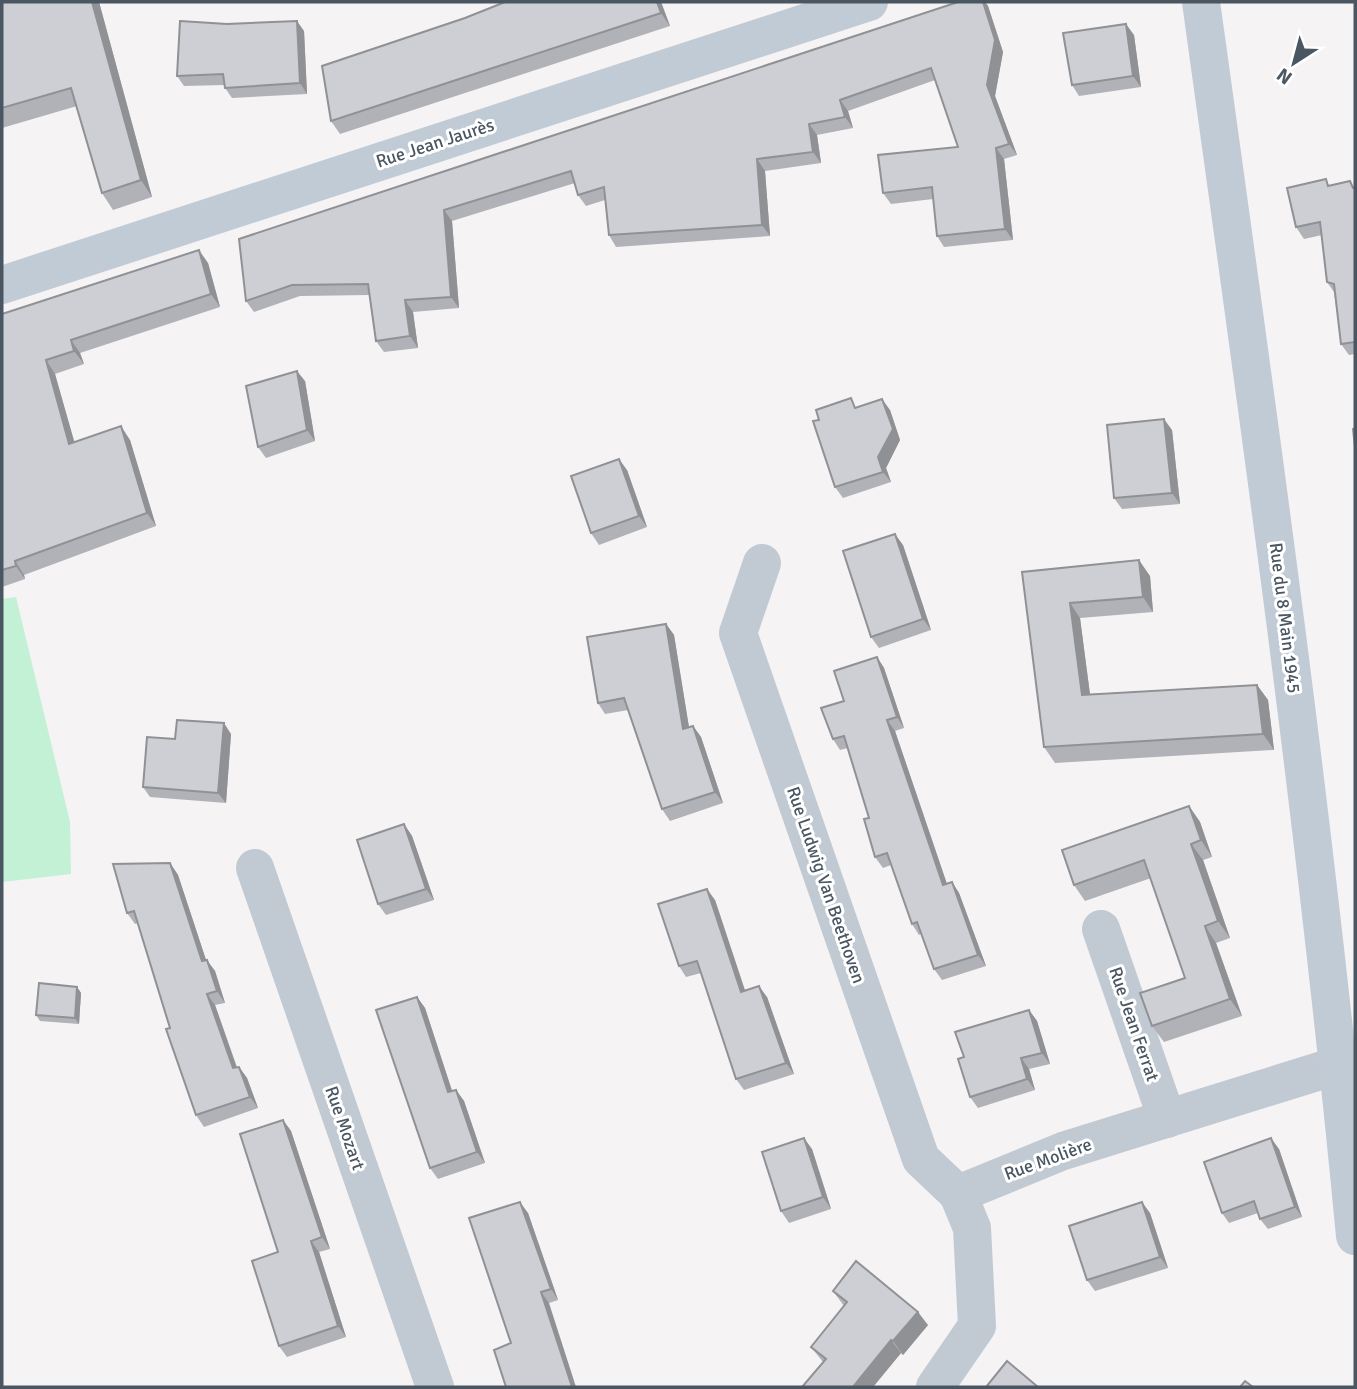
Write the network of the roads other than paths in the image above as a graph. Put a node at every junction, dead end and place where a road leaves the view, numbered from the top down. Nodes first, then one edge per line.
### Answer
1 (869, 2) edge
2 (1201, 2) edge
3 (2, 285) edge
4 (762, 563) dead end
5 (255, 868) dead end
6 (1101, 929) dead end
7 (1339, 1065) junction
8 (1167, 1119) junction
9 (958, 1194) junction
10 (1355, 1236) edge
11 (435, 1387) edge
12 (935, 1387) edge

1 - 3 main road, Rue Jean Jaurès
2 - 7 main road, Rue du 8 Main 1945
4 - 9 street, Rue Ludwig Van Beethoven
5 - 11 street, Rue Mozart
6 - 8 street, Rue Jean Ferrat
7 - 8 street, Rue Molière
7 - 10 main road, Rue du 8 Main 1945
8 - 9 street, Rue Molière
9 - 12 street

